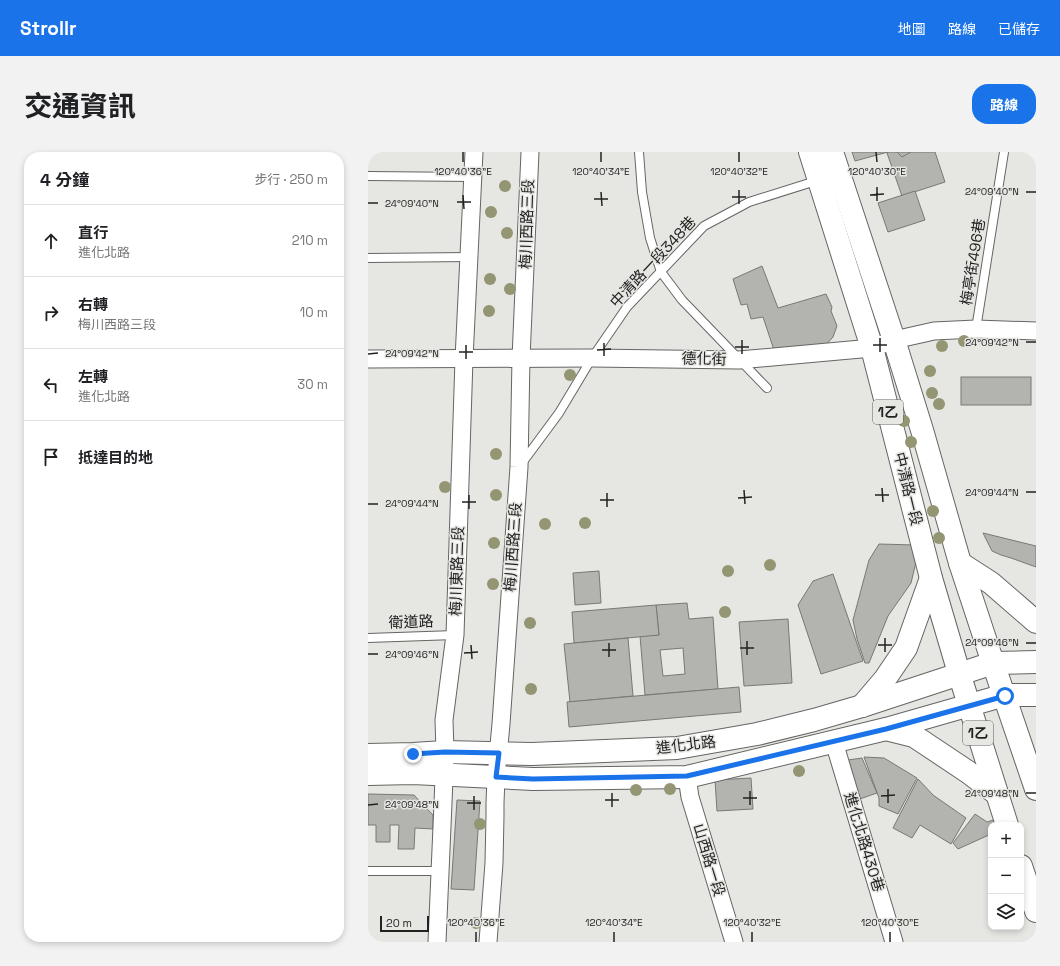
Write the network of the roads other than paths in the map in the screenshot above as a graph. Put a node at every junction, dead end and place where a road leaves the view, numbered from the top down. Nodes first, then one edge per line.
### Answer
1 (474, 152) edge
2 (530, 152) edge
3 (639, 152) edge
4 (810, 152) edge
5 (832, 152) edge
6 (1004, 152) edge
7 (368, 176) edge
8 (473, 176) junction
9 (819, 179) junction
10 (470, 257) junction
11 (368, 258) edge
12 (661, 272) junction
13 (976, 329) junction
14 (1036, 331) edge
15 (894, 340) junction
16 (872, 348) junction
17 (368, 358) edge
18 (464, 358) junction
19 (521, 358) junction
20 (592, 358) junction
21 (739, 360) junction
22 (767, 388) dead end
23 (519, 467) junction
24 (960, 563) junction
25 (931, 578) junction
26 (1031, 615) edge
27 (455, 635) junction
28 (368, 638) edge
29 (1036, 662) edge
30 (993, 663) junction
31 (959, 673) junction
32 (1036, 695) edge
33 (1005, 696) junction
34 (862, 706) junction
35 (970, 706) junction
36 (886, 729) junction
37 (834, 742) junction
38 (445, 752) junction
39 (499, 753) junction
40 (368, 755) edge
41 (368, 774) edge
42 (444, 775) junction
43 (687, 776) junction
44 (496, 777) junction
45 (1036, 789) edge
46 (997, 794) junction
47 (1006, 822) edge
48 (368, 871) edge
49 (440, 871) junction
50 (1024, 875) edge
51 (1036, 912) edge
52 (437, 942) edge
53 (488, 942) edge
54 (734, 942) edge
55 (894, 942) edge

1 - 8 street, 梅川東路三段
2 - 19 street, 梅川西路三段
3 - 12 lane
4 - 9 main road, 中清路一段 / 1乙
5 - 15 main road, 中清路一段 / 1乙
6 - 13 lane, 梅亭街496巷
7 - 8 lane
8 - 10 street, 梅川東路三段
9 - 12 lane, 中清路一段348巷
9 - 16 main road, 中清路一段 / 1乙
10 - 11 lane
10 - 18 street, 梅川東路三段
12 - 20 lane, 中清路一段348巷
12 - 21 lane
13 - 14 street, 德化街
13 - 15 street, 德化街
15 - 16 street, 德化街
15 - 24 main road, 中清路一段 / 1乙
16 - 21 street, 德化街
16 - 25 main road, 中清路一段 / 1乙
17 - 18 street, 德化街
18 - 19 street, 德化街
18 - 27 street, 梅川東路三段
19 - 20 street, 德化街
19 - 23 street, 梅川西路三段
20 - 21 street, 德化街
20 - 23 lane, 中清路一段348巷
21 - 22 lane
23 - 39 street, 梅川西路三段
24 - 26 main road
24 - 30 main road, 中清路一段 / 1乙
25 - 31 main road, 中清路一段 / 1乙
25 - 34 main road
27 - 28 lane, 衛道路
27 - 38 street, 梅川東路三段
29 - 30 main road, 進化北路
30 - 31 main road, 進化北路
30 - 33 main road, 中清路一段 / 1乙
31 - 34 main road, 進化北路
31 - 35 main road, 中清路一段 / 1乙
32 - 33 main road, 進化北路
33 - 35 main road, 進化北路
33 - 45 main road, 中清路一段 / 1乙
34 - 39 main road, 進化北路
35 - 36 main road, 進化北路
35 - 46 main road, 中清路一段 / 1乙
36 - 37 main road, 進化北路
36 - 46 main road
37 - 43 main road, 進化北路
37 - 55 street, 進化北路430巷
38 - 39 main road, 進化北路
38 - 40 main road, 進化北路
38 - 42 street, 梅川東路三段
39 - 44 street, 梅川西路三段
41 - 42 main road, 進化北路
42 - 44 main road, 進化北路
42 - 49 street, 梅川東路三段
43 - 44 main road, 進化北路
43 - 54 street, 山西路一段
44 - 53 street, 梅川西路三段
46 - 47 main road, 中清路一段 / 1乙
48 - 49 lane
49 - 52 street, 梅川東路三段
50 - 51 main road

